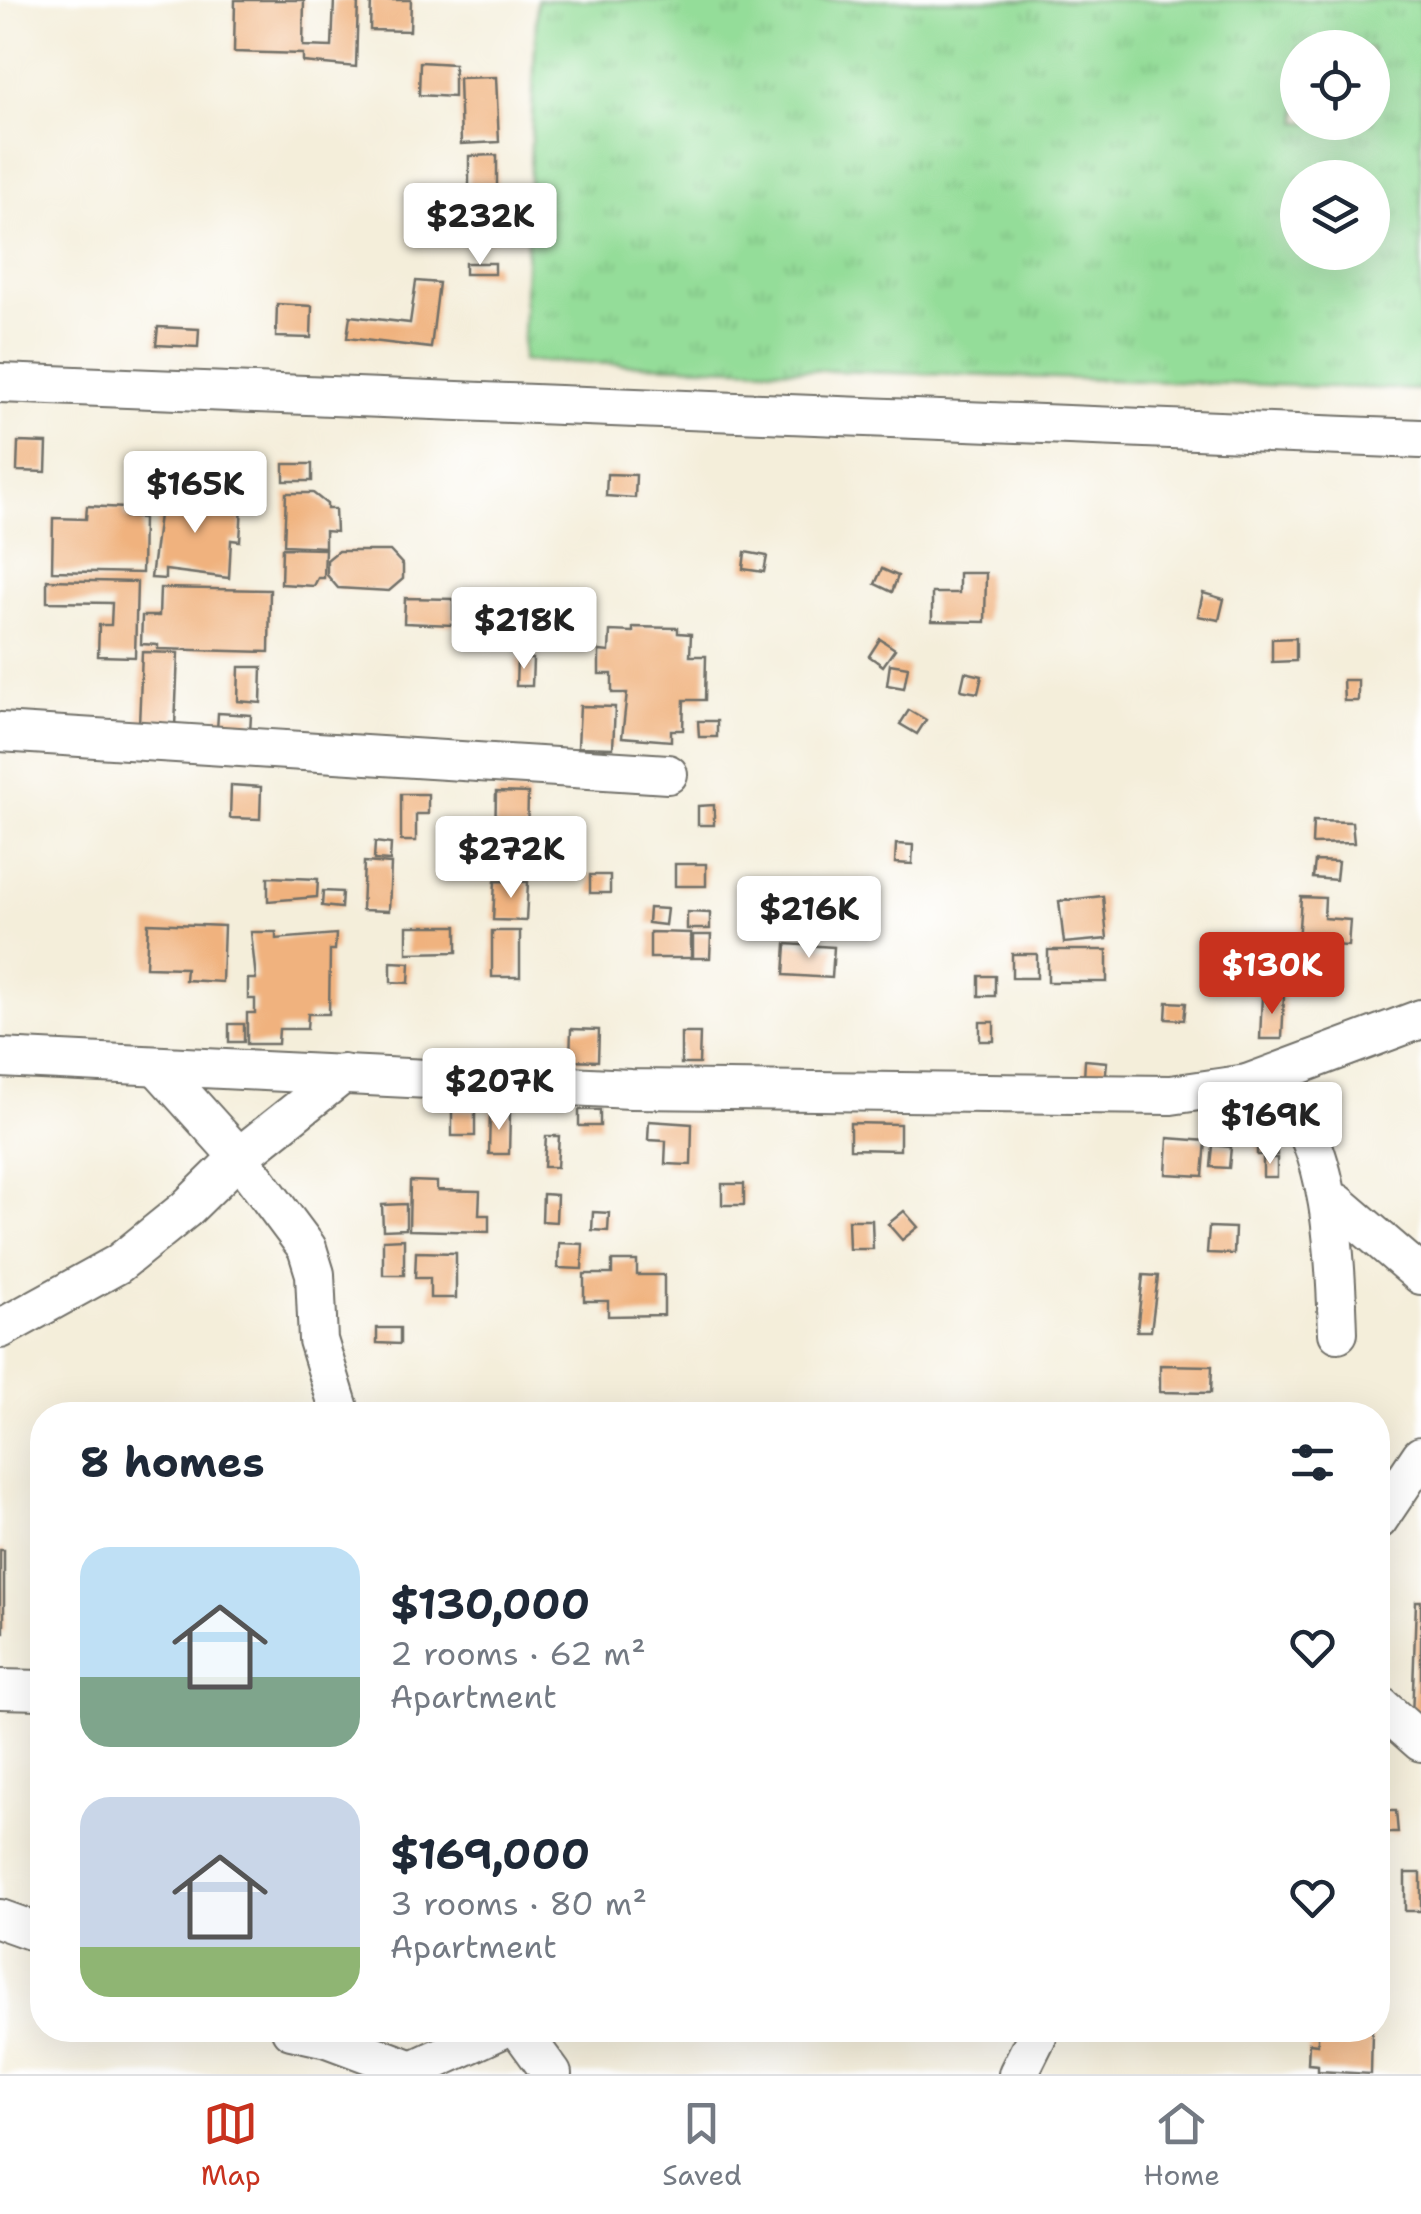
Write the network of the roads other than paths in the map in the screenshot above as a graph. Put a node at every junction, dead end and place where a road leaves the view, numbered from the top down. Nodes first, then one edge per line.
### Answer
1 (0, 383) edge
2 (1421, 439) edge
3 (0, 732) edge
4 (668, 774) dead end
5 (1421, 1019) edge
6 (0, 1058) edge
7 (157, 1066) junction
8 (342, 1074) junction
9 (1248, 1084) junction
10 (240, 1157) junction
11 (1337, 1203) dead end
12 (1421, 1275) edge
13 (0, 1329) edge
14 (1338, 1334) dead end
15 (336, 1402) edge
16 (1421, 1456) edge
17 (1390, 1502) edge
18 (0, 1689) edge
19 (30, 1690) edge
20 (1390, 1711) edge
21 (1421, 1742) edge
22 (0, 1919) edge
23 (30, 1930) edge
24 (337, 2042) edge
25 (476, 2042) edge
26 (529, 2042) edge
27 (1034, 2042) edge
28 (413, 2073) edge
29 (552, 2074) edge
30 (1018, 2074) edge

1 - 2 street
3 - 4 street
5 - 9 street
6 - 7 street
7 - 8 street
7 - 10 street
8 - 9 street
8 - 10 street
9 - 14 street
10 - 13 street
10 - 15 street
11 - 12 street
16 - 17 street
18 - 19 street
20 - 21 street
22 - 23 street
24 - 28 street
25 - 28 street
26 - 29 street
27 - 30 street

